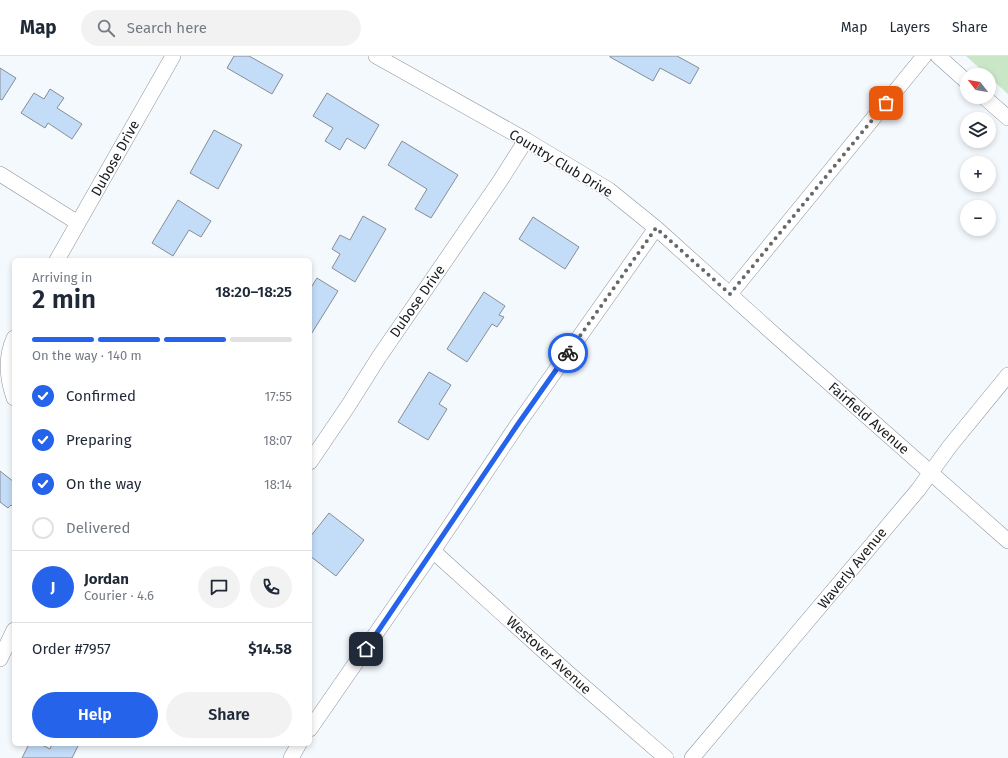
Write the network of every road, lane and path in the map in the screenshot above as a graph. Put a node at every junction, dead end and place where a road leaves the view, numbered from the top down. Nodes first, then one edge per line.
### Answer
1 (172, 56) edge
2 (376, 56) edge
3 (924, 56) edge
4 (938, 56) edge
5 (960, 76) edge
6 (992, 104) edge
7 (1008, 118) edge
8 (526, 140) junction
9 (0, 174) edge
10 (78, 223) junction
11 (656, 228) junction
12 (58, 258) edge
13 (730, 294) junction
14 (12, 342) edge
15 (1008, 375) edge
16 (12, 392) edge
17 (312, 459) edge
18 (931, 472) junction
19 (1008, 541) edge
20 (433, 551) junction
21 (12, 634) edge
22 (0, 659) edge
23 (312, 726) edge
24 (299, 746) edge
25 (291, 758) edge
26 (666, 758) edge
27 (692, 758) edge

1 - 10 street, Dubose Drive
2 - 8 street, Country Club Drive
3 - 13 street
4 - 5 street
6 - 7 street
8 - 11 street, Country Club Drive
8 - 17 street, Dubose Drive
9 - 10 street
10 - 12 street, Dubose Drive
11 - 13 street, Country Club Drive
11 - 20 street
13 - 18 street, Fairfield Avenue
14 - 16 street
15 - 18 street, Waverly Avenue
18 - 19 street, Fairfield Avenue
18 - 27 street, Waverly Avenue
20 - 23 street
20 - 26 street, Westover Avenue
21 - 22 street
24 - 25 street

